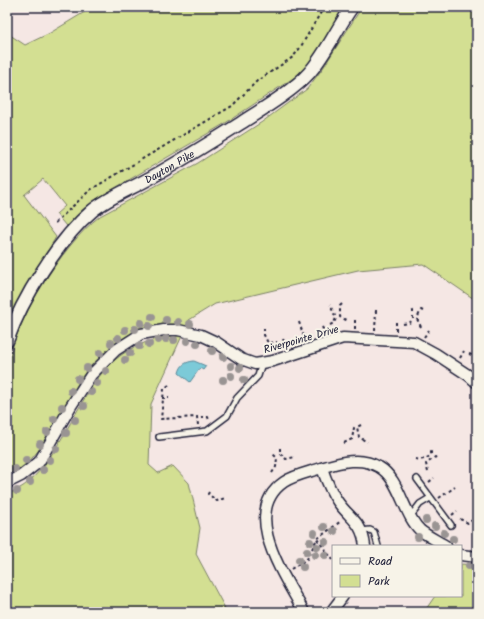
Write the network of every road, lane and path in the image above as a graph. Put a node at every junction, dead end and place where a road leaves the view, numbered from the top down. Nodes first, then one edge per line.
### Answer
1 (324, 7) edge
2 (352, 7) edge
3 (55, 223) dead end
4 (342, 304) dead end
5 (330, 305) dead end
6 (411, 308) dead end
7 (376, 310) dead end
8 (423, 311) dead end
9 (355, 320) dead end
10 (348, 321) dead end
11 (299, 322) dead end
12 (396, 322) dead end
13 (403, 324) dead end
14 (330, 325) dead end
15 (322, 327) dead end
16 (421, 327) dead end
17 (264, 328) dead end
18 (355, 330) dead end
19 (429, 330) dead end
20 (375, 332) dead end
21 (396, 334) dead end
22 (326, 337) dead end
23 (283, 339) dead end
24 (424, 339) dead end
25 (7, 341) edge
26 (277, 342) dead end
27 (306, 343) dead end
28 (286, 350) dead end
29 (464, 351) dead end
30 (469, 354) dead end
31 (477, 357) edge
32 (459, 360) dead end
33 (262, 363) junction
34 (477, 384) edge
35 (169, 385) dead end
36 (162, 398) junction
37 (169, 398) dead end
38 (186, 413) dead end
39 (198, 417) dead end
40 (186, 418) junction
41 (361, 425) dead end
42 (351, 426) dead end
43 (159, 437) dead end
44 (344, 442) dead end
45 (367, 442) dead end
46 (280, 448) dead end
47 (431, 450) dead end
48 (273, 454) dead end
49 (295, 457) dead end
50 (436, 458) dead end
51 (416, 459) dead end
52 (322, 468) junction
53 (428, 472) dead end
54 (272, 473) dead end
55 (417, 479) dead end
56 (7, 483) edge
57 (455, 487) dead end
58 (209, 492) dead end
59 (225, 498) dead end
60 (432, 500) junction
61 (349, 514) junction
62 (410, 517) junction
63 (477, 517) edge
64 (460, 519) dead end
65 (451, 525) dead end
66 (361, 531) junction
67 (317, 538) junction
68 (365, 545) edge
69 (378, 545) edge
70 (444, 545) edge
71 (462, 554) edge
72 (477, 557) edge
73 (332, 559) edge
74 (284, 574) junction
75 (342, 597) edge
76 (304, 612) edge
77 (331, 612) edge

1 - 3 path
2 - 25 street, Dayton Pike
4 - 10 path
5 - 14 path
6 - 13 path
7 - 20 path
8 - 16 path
9 - 18 path
11 - 27 path
12 - 21 path
15 - 22 path
17 - 26 path
19 - 24 path
23 - 28 path
29 - 32 path
30 - 31 path
33 - 34 street, Riverpointe Drive
33 - 43 lane
33 - 56 street, Riverpointe Drive
35 - 36 path
36 - 37 path
36 - 40 path
38 - 40 path
39 - 40 path
41 - 45 path
42 - 44 path
46 - 49 path
47 - 51 path
48 - 54 path
50 - 53 path
52 - 61 street
52 - 62 street
52 - 74 street
55 - 60 lane
57 - 60 path
58 - 59 path
60 - 62 lane
60 - 65 lane
61 - 66 street
61 - 67 path
62 - 70 street
63 - 64 path
66 - 68 street
66 - 69 lane
67 - 73 path
67 - 74 path
71 - 72 street
74 - 76 street
75 - 77 street

